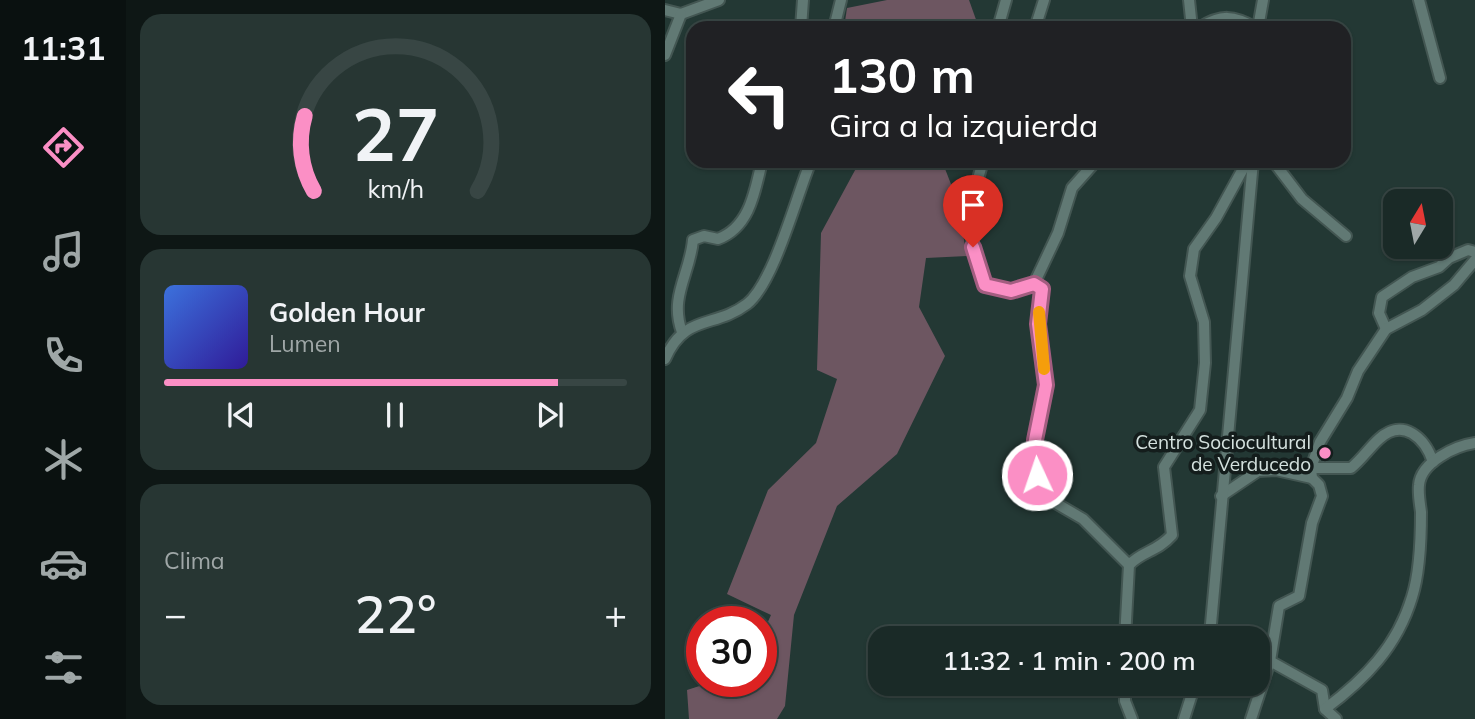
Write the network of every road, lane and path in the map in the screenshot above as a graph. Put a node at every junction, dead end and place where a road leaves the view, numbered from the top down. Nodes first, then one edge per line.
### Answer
1 (719, 0) edge
2 (803, 0) edge
3 (841, 0) edge
4 (1006, 0) edge
5 (1044, 0) edge
6 (1189, 0) edge
7 (1263, 0) edge
8 (1419, 0) edge
9 (665, 10) edge
10 (681, 14) junction
11 (802, 21) edge
12 (836, 21) edge
13 (1000, 21) edge
14 (1037, 21) edge
15 (1191, 21) edge
16 (1210, 21) edge
17 (1244, 21) edge
18 (1258, 21) edge
19 (665, 55) edge
20 (1440, 78) dead end
21 (760, 168) edge
22 (808, 168) edge
23 (981, 168) edge
24 (1090, 168) edge
25 (1243, 168) edge
26 (1252, 168) edge
27 (1278, 168) edge
28 (1346, 236) dead end
29 (1475, 252) edge
30 (1475, 260) edge
31 (1034, 284) junction
32 (671, 295) edge
33 (1386, 329) junction
34 (682, 331) junction
35 (665, 359) edge
36 (1475, 443) edge
37 (1433, 462) junction
38 (1311, 473) junction
39 (1221, 496) junction
40 (1129, 565) junction
41 (1126, 626) edge
42 (1210, 626) edge
43 (1270, 661) joint
44 (1125, 696) edge
45 (1191, 696) edge
46 (1259, 696) edge
47 (1325, 709) junction
48 (1132, 719) edge
49 (1184, 719) edge
50 (1251, 719) edge
51 (1336, 719) edge

1 - 10 street
2 - 11 street
3 - 12 street
4 - 13 street
5 - 14 street
6 - 15 street
7 - 18 street
8 - 20 street
9 - 10 street
10 - 19 street
16 - 17 street
21 - 32 street
22 - 34 street
23 - 31 street
24 - 31 street
25 - 40 street
26 - 39 street
27 - 28 street
29 - 33 street
30 - 33 street
31 - 40 street
32 - 34 street
33 - 38 street
34 - 35 street
36 - 37 street
37 - 38 street
37 - 47 street
38 - 39 street
38 - 43 street
39 - 42 street
40 - 41 street
43 - 47 street
44 - 48 street
45 - 49 street
46 - 50 street
47 - 51 street

